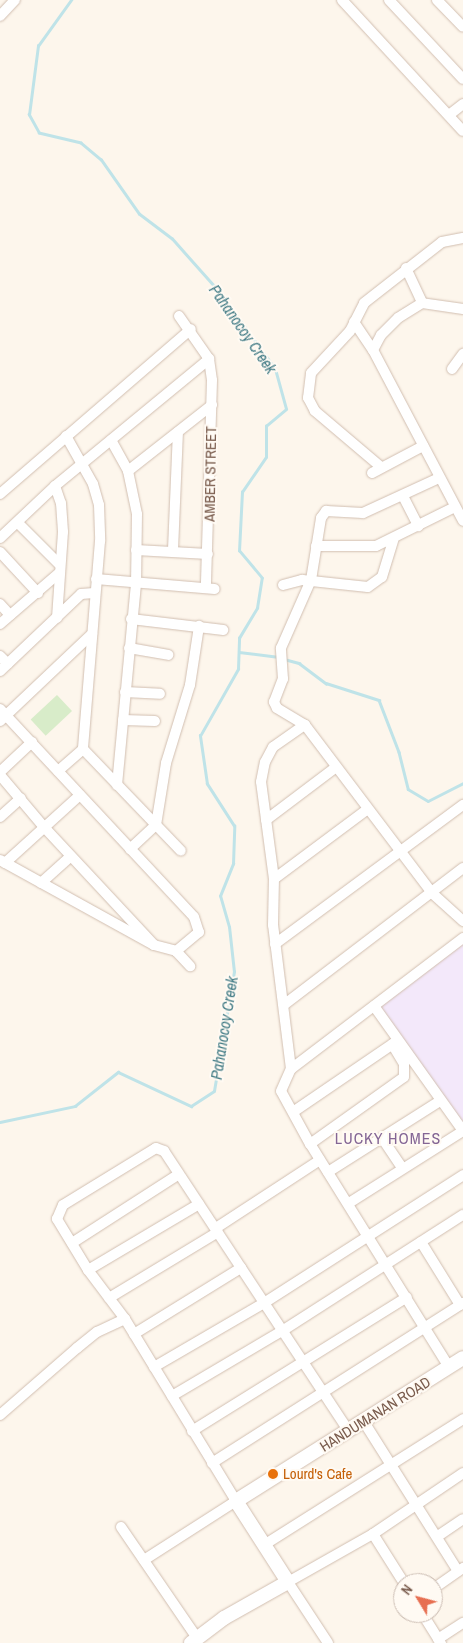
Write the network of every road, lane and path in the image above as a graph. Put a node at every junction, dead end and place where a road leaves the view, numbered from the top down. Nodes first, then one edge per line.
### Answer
1 (15, 0) edge
2 (344, 1) edge
3 (392, 1) edge
4 (440, 1) edge
5 (0, 16) edge
6 (463, 27) edge
7 (463, 79) edge
8 (463, 104) edge
9 (449, 115) junction
10 (463, 131) edge
11 (463, 238) edge
12 (406, 268) junction
13 (422, 303) junction
14 (463, 309) edge
15 (179, 316) dead end
16 (354, 322) junction
17 (191, 329) junction
18 (373, 350) junction
19 (463, 354) edge
20 (209, 359) junction
21 (452, 369) dead end
22 (212, 405) junction
23 (178, 432) junction
24 (66, 436) junction
25 (111, 440) junction
26 (423, 446) junction
27 (82, 464) junction
28 (381, 467) junction
29 (128, 471) junction
30 (372, 473) dead end
31 (439, 478) junction
32 (55, 486) junction
33 (0, 494) edge
34 (403, 496) junction
35 (460, 513) edge
36 (18, 523) junction
37 (418, 526) junction
38 (0, 538) edge
39 (393, 540) junction
40 (316, 546) junction
41 (136, 550) junction
42 (172, 550) junction
43 (0, 552) edge
44 (208, 554) junction
45 (59, 569) junction
46 (96, 579) junction
47 (311, 580) junction
48 (136, 584) junction
49 (282, 585) dead end
50 (38, 593) junction
51 (94, 593) junction
52 (0, 604) edge
53 (10, 615) junction
54 (57, 618) junction
55 (131, 619) junction
56 (0, 624) edge
57 (199, 626) junction
58 (223, 630) dead end
59 (92, 634) junction
60 (129, 648) junction
61 (168, 655) dead end
62 (0, 656) edge
63 (4, 668) edge
64 (125, 692) junction
65 (160, 694) dead end
66 (2, 715) edge
67 (123, 720) junction
68 (155, 722) dead end
69 (305, 725) junction
70 (32, 742) junction
71 (83, 749) junction
72 (336, 766) junction
73 (58, 771) junction
74 (0, 773) edge
75 (117, 785) junction
76 (80, 795) junction
77 (21, 798) junction
78 (463, 805) edge
79 (368, 809) junction
80 (0, 817) edge
81 (266, 820) junction
82 (156, 826) junction
83 (44, 827) junction
84 (130, 849) junction
85 (181, 851) dead end
86 (402, 853) junction
87 (71, 856) junction
88 (3, 861) edge
89 (463, 868) edge
90 (274, 879) junction
91 (41, 883) junction
92 (432, 893) junction
93 (463, 921) edge
94 (463, 938) edge
95 (275, 944) junction
96 (154, 945) junction
97 (176, 951) junction
98 (190, 966) dead end
99 (285, 1004) junction
100 (374, 1006) junction
101 (395, 1042) junction
102 (291, 1068) junction
103 (440, 1101) junction
104 (293, 1112) junction
105 (463, 1131) edge
106 (382, 1138) junction
107 (310, 1144) junction
108 (320, 1160) junction
109 (402, 1168) junction
110 (328, 1172) junction
111 (179, 1174) junction
112 (463, 1175) edge
113 (349, 1203) junction
114 (199, 1204) junction
115 (463, 1215) edge
116 (217, 1230) junction
117 (367, 1234) junction
118 (421, 1242) junction
119 (72, 1243) junction
120 (387, 1263) junction
121 (241, 1268) junction
122 (88, 1270) junction
123 (109, 1298) junction
124 (407, 1298) junction
125 (264, 1303) junction
126 (462, 1304) edge
127 (124, 1318) junction
128 (425, 1328) junction
129 (282, 1331) junction
130 (134, 1334) junction
131 (463, 1358) edge
132 (304, 1364) junction
133 (154, 1367) junction
134 (449, 1367) junction
135 (323, 1394) junction
136 (172, 1396) junction
137 (0, 1415) edge
138 (463, 1419) edge
139 (364, 1422) junction
140 (192, 1431) junction
141 (348, 1432) junction
142 (212, 1464) junction
143 (393, 1466) junction
144 (463, 1473) edge
145 (236, 1501) junction
146 (416, 1503) junction
147 (463, 1520) edge
148 (122, 1527) dead end
149 (373, 1534) junction
150 (438, 1536) junction
151 (264, 1545) junction
152 (144, 1560) junction
153 (461, 1569) edge
154 (398, 1573) edge
155 (288, 1582) junction
156 (443, 1582) edge
157 (428, 1623) edge
158 (463, 1623) edge
159 (194, 1641) edge
160 (439, 1641) edge
161 (328, 1643) edge

1 - 5 street
2 - 9 street
3 - 7 street
4 - 6 street
8 - 9 street
9 - 10 street
11 - 12 street
12 - 13 street
12 - 16 street
13 - 14 street
13 - 18 street
15 - 17 street
16 - 18 street
16 - 28 street
17 - 20 street
17 - 24 street
18 - 26 street
19 - 21 street
20 - 22 street, AMBER STREET
20 - 25 street
22 - 23 street
22 - 44 street, AMBER STREET
23 - 29 street
23 - 42 street
24 - 27 street
24 - 33 street
25 - 27 street
25 - 29 street
26 - 28 street
26 - 31 street
27 - 32 street
27 - 46 street
28 - 30 street
29 - 41 street
31 - 34 street
31 - 35 street
32 - 36 street
32 - 45 street
34 - 37 street
34 - 40 street
35 - 37 street
36 - 38 street
36 - 45 street
37 - 39 street
39 - 40 street
39 - 47 street
40 - 47 street
41 - 42 street
41 - 48 street
42 - 44 street
43 - 50 street
44 - 48 street, AMBER STREET
45 - 50 street
45 - 54 street
46 - 48 street
46 - 51 street
47 - 49 street
47 - 69 street
48 - 55 street
50 - 53 street
51 - 54 street
51 - 59 street
52 - 53 street
53 - 56 street
54 - 63 street
55 - 57 street
55 - 60 street
57 - 58 street
57 - 82 street
59 - 66 street
59 - 71 street
60 - 61 street
60 - 64 street
62 - 63 street
64 - 65 street
64 - 67 street
66 - 70 street
67 - 68 street
67 - 75 street
69 - 72 street
69 - 81 street
70 - 73 street
70 - 74 street
71 - 73 street
71 - 75 street
72 - 79 street
72 - 81 street
73 - 76 street
74 - 77 street
75 - 82 street
76 - 83 street
76 - 84 street
77 - 80 street
77 - 83 street
78 - 86 street
79 - 86 street
79 - 90 street
81 - 90 street
82 - 84 street
82 - 85 street
83 - 87 street
83 - 88 street
84 - 97 street
86 - 92 street
86 - 95 street
87 - 91 street
87 - 96 street
88 - 91 street
89 - 92 street
90 - 95 street
91 - 96 street
92 - 93 street
92 - 99 street
94 - 100 street
95 - 99 street
96 - 97 street
97 - 98 street
99 - 102 street
100 - 101 street
100 - 102 street
101 - 103 street
101 - 104 street
101 - 107 street
102 - 104 street
103 - 105 street
103 - 106 street
104 - 107 street
105 - 109 street
106 - 109 street
106 - 110 street
107 - 108 street
108 - 110 street
108 - 116 street
109 - 113 street
110 - 113 street
111 - 114 street
111 - 119 street
111 - 119 street
112 - 117 street
113 - 117 street
114 - 116 street
114 - 122 street
115 - 118 street
116 - 121 street
116 - 123 street
117 - 120 street
117 - 125 street
118 - 120 street
118 - 126 street
119 - 122 street
120 - 124 street
120 - 129 street
121 - 125 street
121 - 130 street
122 - 123 street
123 - 127 street
124 - 128 street
124 - 132 street
125 - 129 street
125 - 133 street
126 - 128 street
127 - 130 street
127 - 137 street
128 - 134 street
128 - 135 street
129 - 132 street
129 - 136 street
130 - 133 street
131 - 134 street, HANDUMANAN ROAD
132 - 135 street
132 - 140 street
133 - 136 street
134 - 139 street, HANDUMANAN ROAD
135 - 141 street
135 - 142 street
136 - 140 street
138 - 143 street
139 - 141 street, HANDUMANAN ROAD
139 - 143 street
140 - 142 street
141 - 145 street, HANDUMANAN ROAD
142 - 145 street
143 - 146 street
143 - 151 street
144 - 146 street
145 - 151 street
145 - 152 street
146 - 149 street
146 - 150 street
147 - 150 street
148 - 152 street
149 - 154 street
149 - 155 street
150 - 153 street
151 - 155 street
152 - 159 street
153 - 156 street
155 - 159 street
155 - 161 street
157 - 160 street
158 - 160 street

